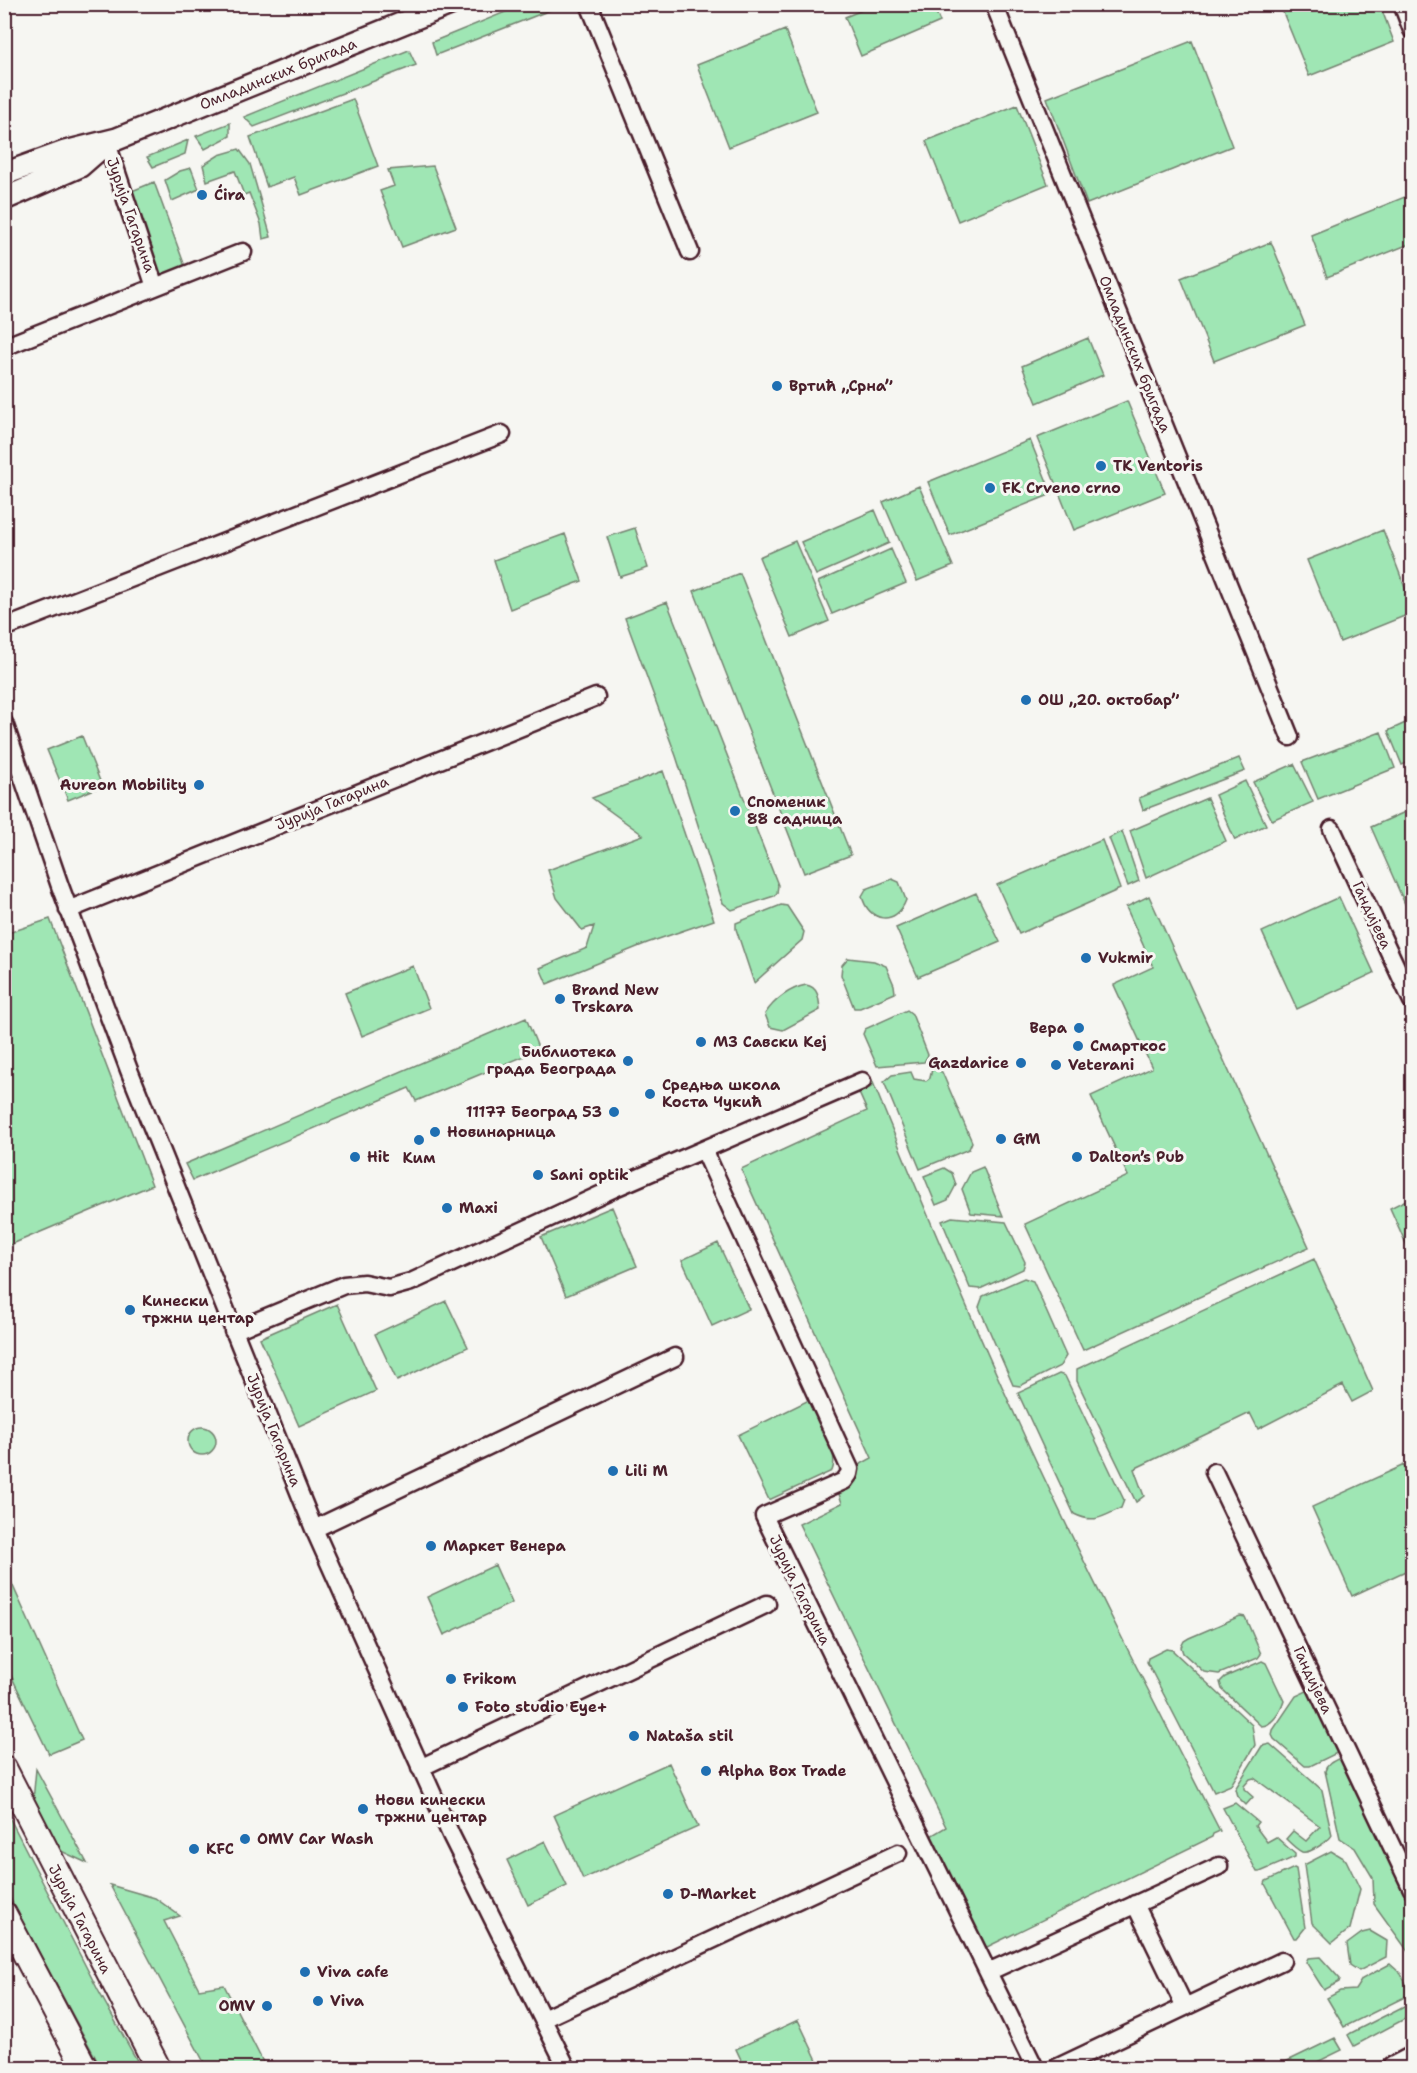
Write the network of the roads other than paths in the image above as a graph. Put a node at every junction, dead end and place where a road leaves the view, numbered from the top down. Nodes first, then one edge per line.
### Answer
1 (450, 4) edge
2 (589, 4) edge
3 (994, 4) edge
4 (1402, 4) edge
5 (1413, 30) edge
6 (106, 143) junction
7 (4, 174) edge
8 (4, 199) edge
9 (243, 252) dead end
10 (690, 252) dead end
11 (155, 287) junction
12 (4, 347) edge
13 (502, 434) dead end
14 (4, 628) edge
15 (596, 697) dead end
16 (4, 723) edge
17 (1290, 737) dead end
18 (1332, 829) dead end
19 (68, 910) junction
20 (1413, 1001) edge
21 (862, 1081) dead end
22 (704, 1150) junction
23 (233, 1331) junction
24 (675, 1357) dead end
25 (1214, 1472) dead end
26 (314, 1529) junction
27 (767, 1604) dead end
28 (4, 1768) edge
29 (420, 1768) junction
30 (898, 1853) dead end
31 (1219, 1866) dead end
32 (1413, 1889) edge
33 (1135, 1904) junction
34 (4, 1914) edge
35 (1281, 1961) dead end
36 (988, 1972) junction
37 (1185, 2007) junction
38 (543, 2019) junction
39 (1413, 2058) edge
40 (1076, 2064) edge
41 (85, 2068) edge
42 (158, 2068) edge
43 (567, 2068) edge
44 (1035, 2068) edge
45 (1056, 2068) edge
46 (1393, 2068) edge

1 - 6 street, Омладинских бригада
2 - 10 street
3 - 17 street, Омладинских бригада
4 - 5 street
6 - 7 street, Омладинских бригада
6 - 8 street, Омладинских бригада
6 - 11 street, Јурија Гагарина
9 - 11 street, Јурија Гагарина
11 - 12 street, Јурија Гагарина
13 - 14 street
15 - 19 street, Јурија Гагарина
16 - 19 street, Јурија Гагарина
18 - 20 street, Гандијева
19 - 23 street, Јурија Гагарина
21 - 22 street
22 - 23 street
22 - 36 street, Јурија Гагарина
23 - 26 street, Јурија Гагарина
24 - 26 street
25 - 32 street, Гандијева
26 - 29 street, Јурија Гагарина
27 - 29 street
28 - 42 main road, Јурија Гагарина
29 - 38 street, Јурија Гагарина
30 - 38 street
31 - 33 street
33 - 36 street
33 - 37 street
34 - 41 main road
35 - 37 street
36 - 44 street, Јурија Гагарина
37 - 40 street
38 - 43 street, Јурија Гагарина
39 - 46 street
40 - 45 street

